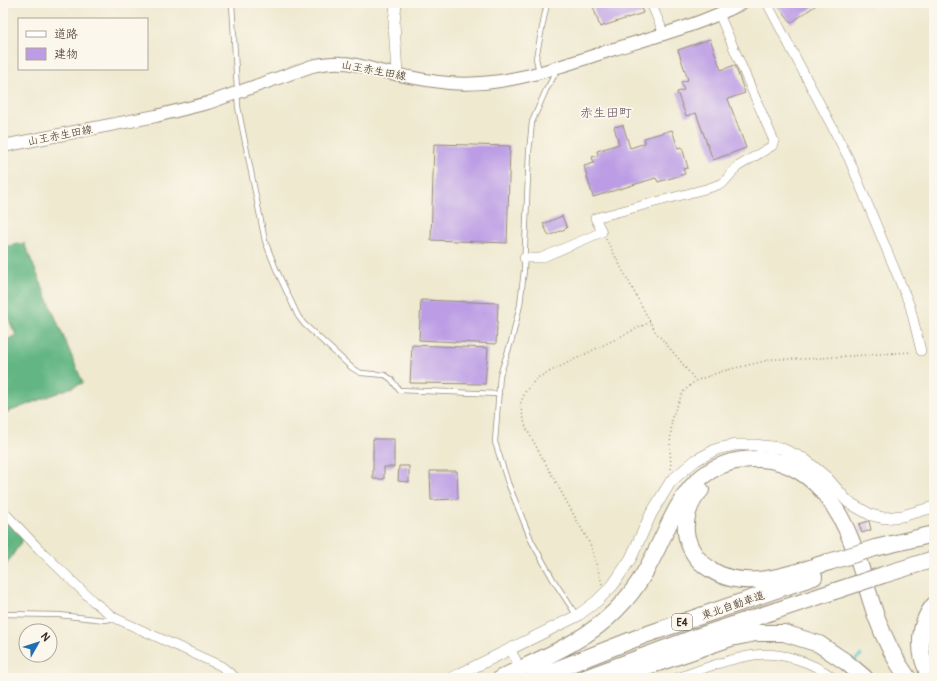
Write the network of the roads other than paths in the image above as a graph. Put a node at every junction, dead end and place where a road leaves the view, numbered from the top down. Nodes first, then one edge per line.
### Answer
1 (232, 3) edge
2 (396, 3) edge
3 (547, 3) edge
4 (651, 3) edge
5 (742, 3) edge
6 (767, 3) edge
7 (719, 14) junction
8 (664, 34) junction
9 (560, 66) junction
10 (539, 72) junction
11 (397, 75) junction
12 (238, 93) junction
13 (3, 146) edge
14 (524, 258) junction
15 (921, 351) road end
16 (499, 394) junction
17 (934, 507) edge
18 (3, 511) edge
19 (934, 534) edge
20 (934, 539) edge
21 (876, 552) junction
22 (934, 559) edge
23 (830, 567) junction
24 (934, 605) edge
25 (3, 614) edge
26 (577, 616) junction
27 (115, 618) junction
28 (510, 649) junction
29 (516, 660) dead end
30 (236, 678) edge
31 (452, 678) edge
32 (501, 678) edge
33 (535, 678) edge
34 (585, 678) edge
35 (614, 678) edge
36 (677, 678) edge
37 (834, 678) edge
38 (865, 678) edge
39 (897, 678) edge
40 (908, 678) edge
41 (931, 678) edge

1 - 12 lane
2 - 11 street
3 - 10 lane
4 - 8 street
5 - 7 main road, 山王赤生田線
6 - 15 street
7 - 8 main road, 山王赤生田線
7 - 14 street
8 - 9 main road, 山王赤生田線
9 - 10 main road, 山王赤生田線
9 - 14 lane
10 - 11 main road, 山王赤生田線
11 - 12 main road, 山王赤生田線
12 - 13 main road, 山王赤生田線
12 - 16 lane
14 - 16 lane
16 - 26 lane
17 - 26 street
18 - 27 street
19 - 21 highway
20 - 21 highway, 東北自動車道 / E4
21 - 23 highway, 東北自動車道 / E4
22 - 34 highway, 東北自動車道 / E4, bridge
23 - 33 highway, 東北自動車道 / E4
23 - 39 highway
24 - 41 highway
25 - 27 lane
26 - 28 street
27 - 30 street
28 - 29 street
28 - 31 street
32 - 40 highway
35 - 38 highway
36 - 37 street

